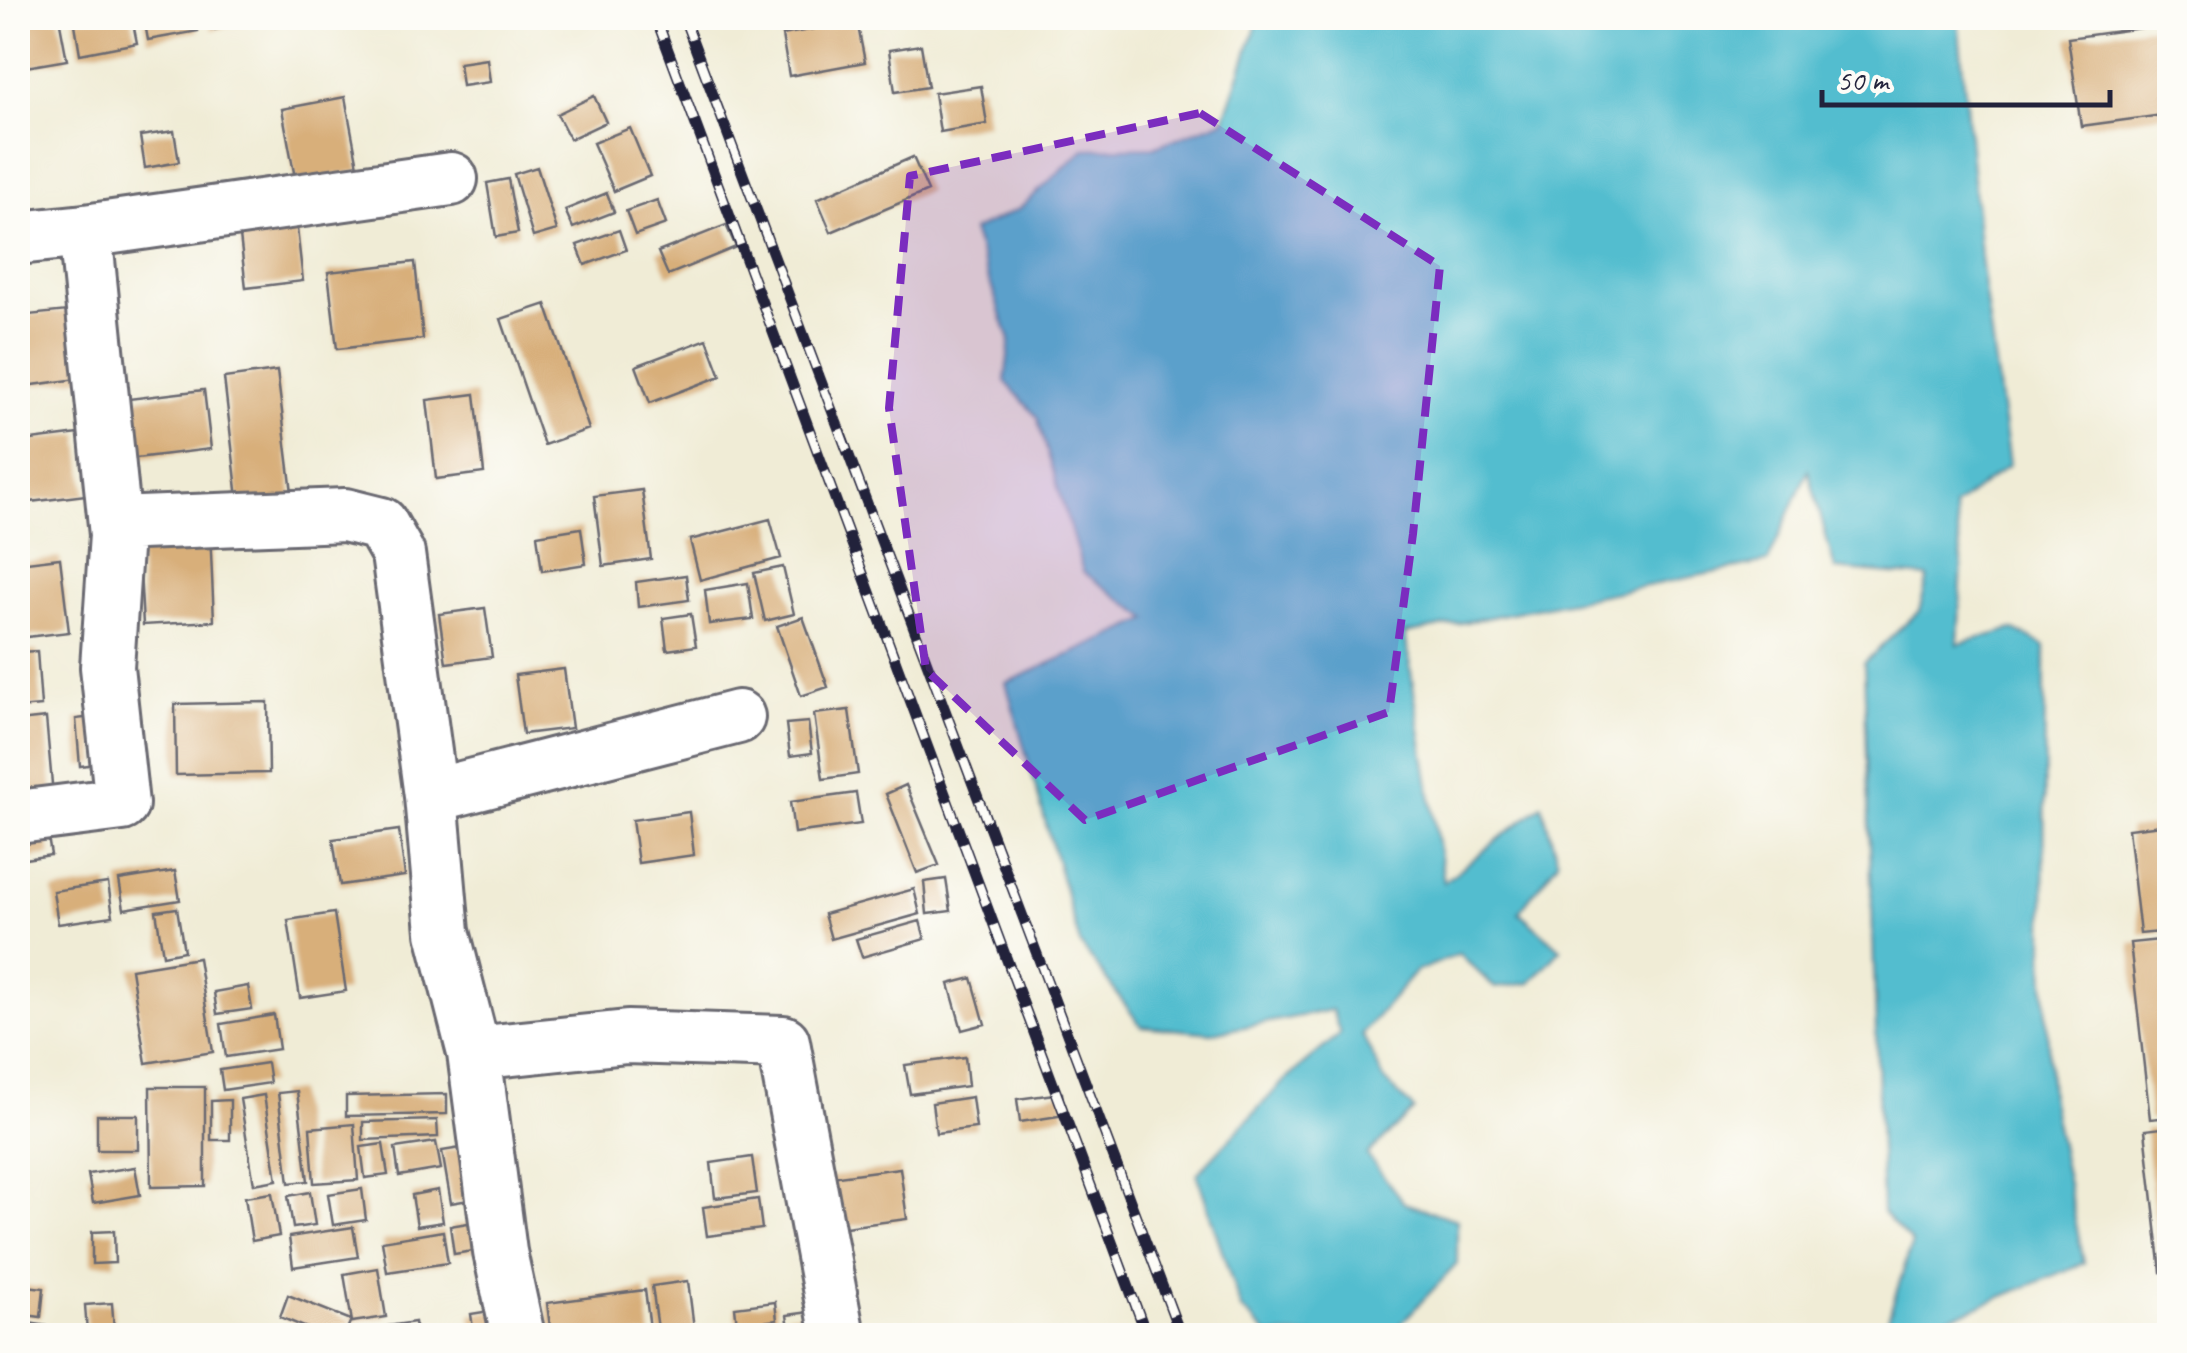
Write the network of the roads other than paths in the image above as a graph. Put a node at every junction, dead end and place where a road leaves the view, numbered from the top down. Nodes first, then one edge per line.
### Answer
1 (452, 179) dead end
2 (85, 231) junction
3 (18, 238) edge
4 (115, 524) junction
5 (738, 717) dead end
6 (431, 796) junction
7 (18, 817) edge
8 (474, 1053) junction
9 (518, 1336) edge
10 (838, 1336) edge

1 - 2 street
2 - 3 street
2 - 4 street
4 - 6 street
4 - 7 street
5 - 6 street
6 - 8 street
8 - 9 street
8 - 10 street

